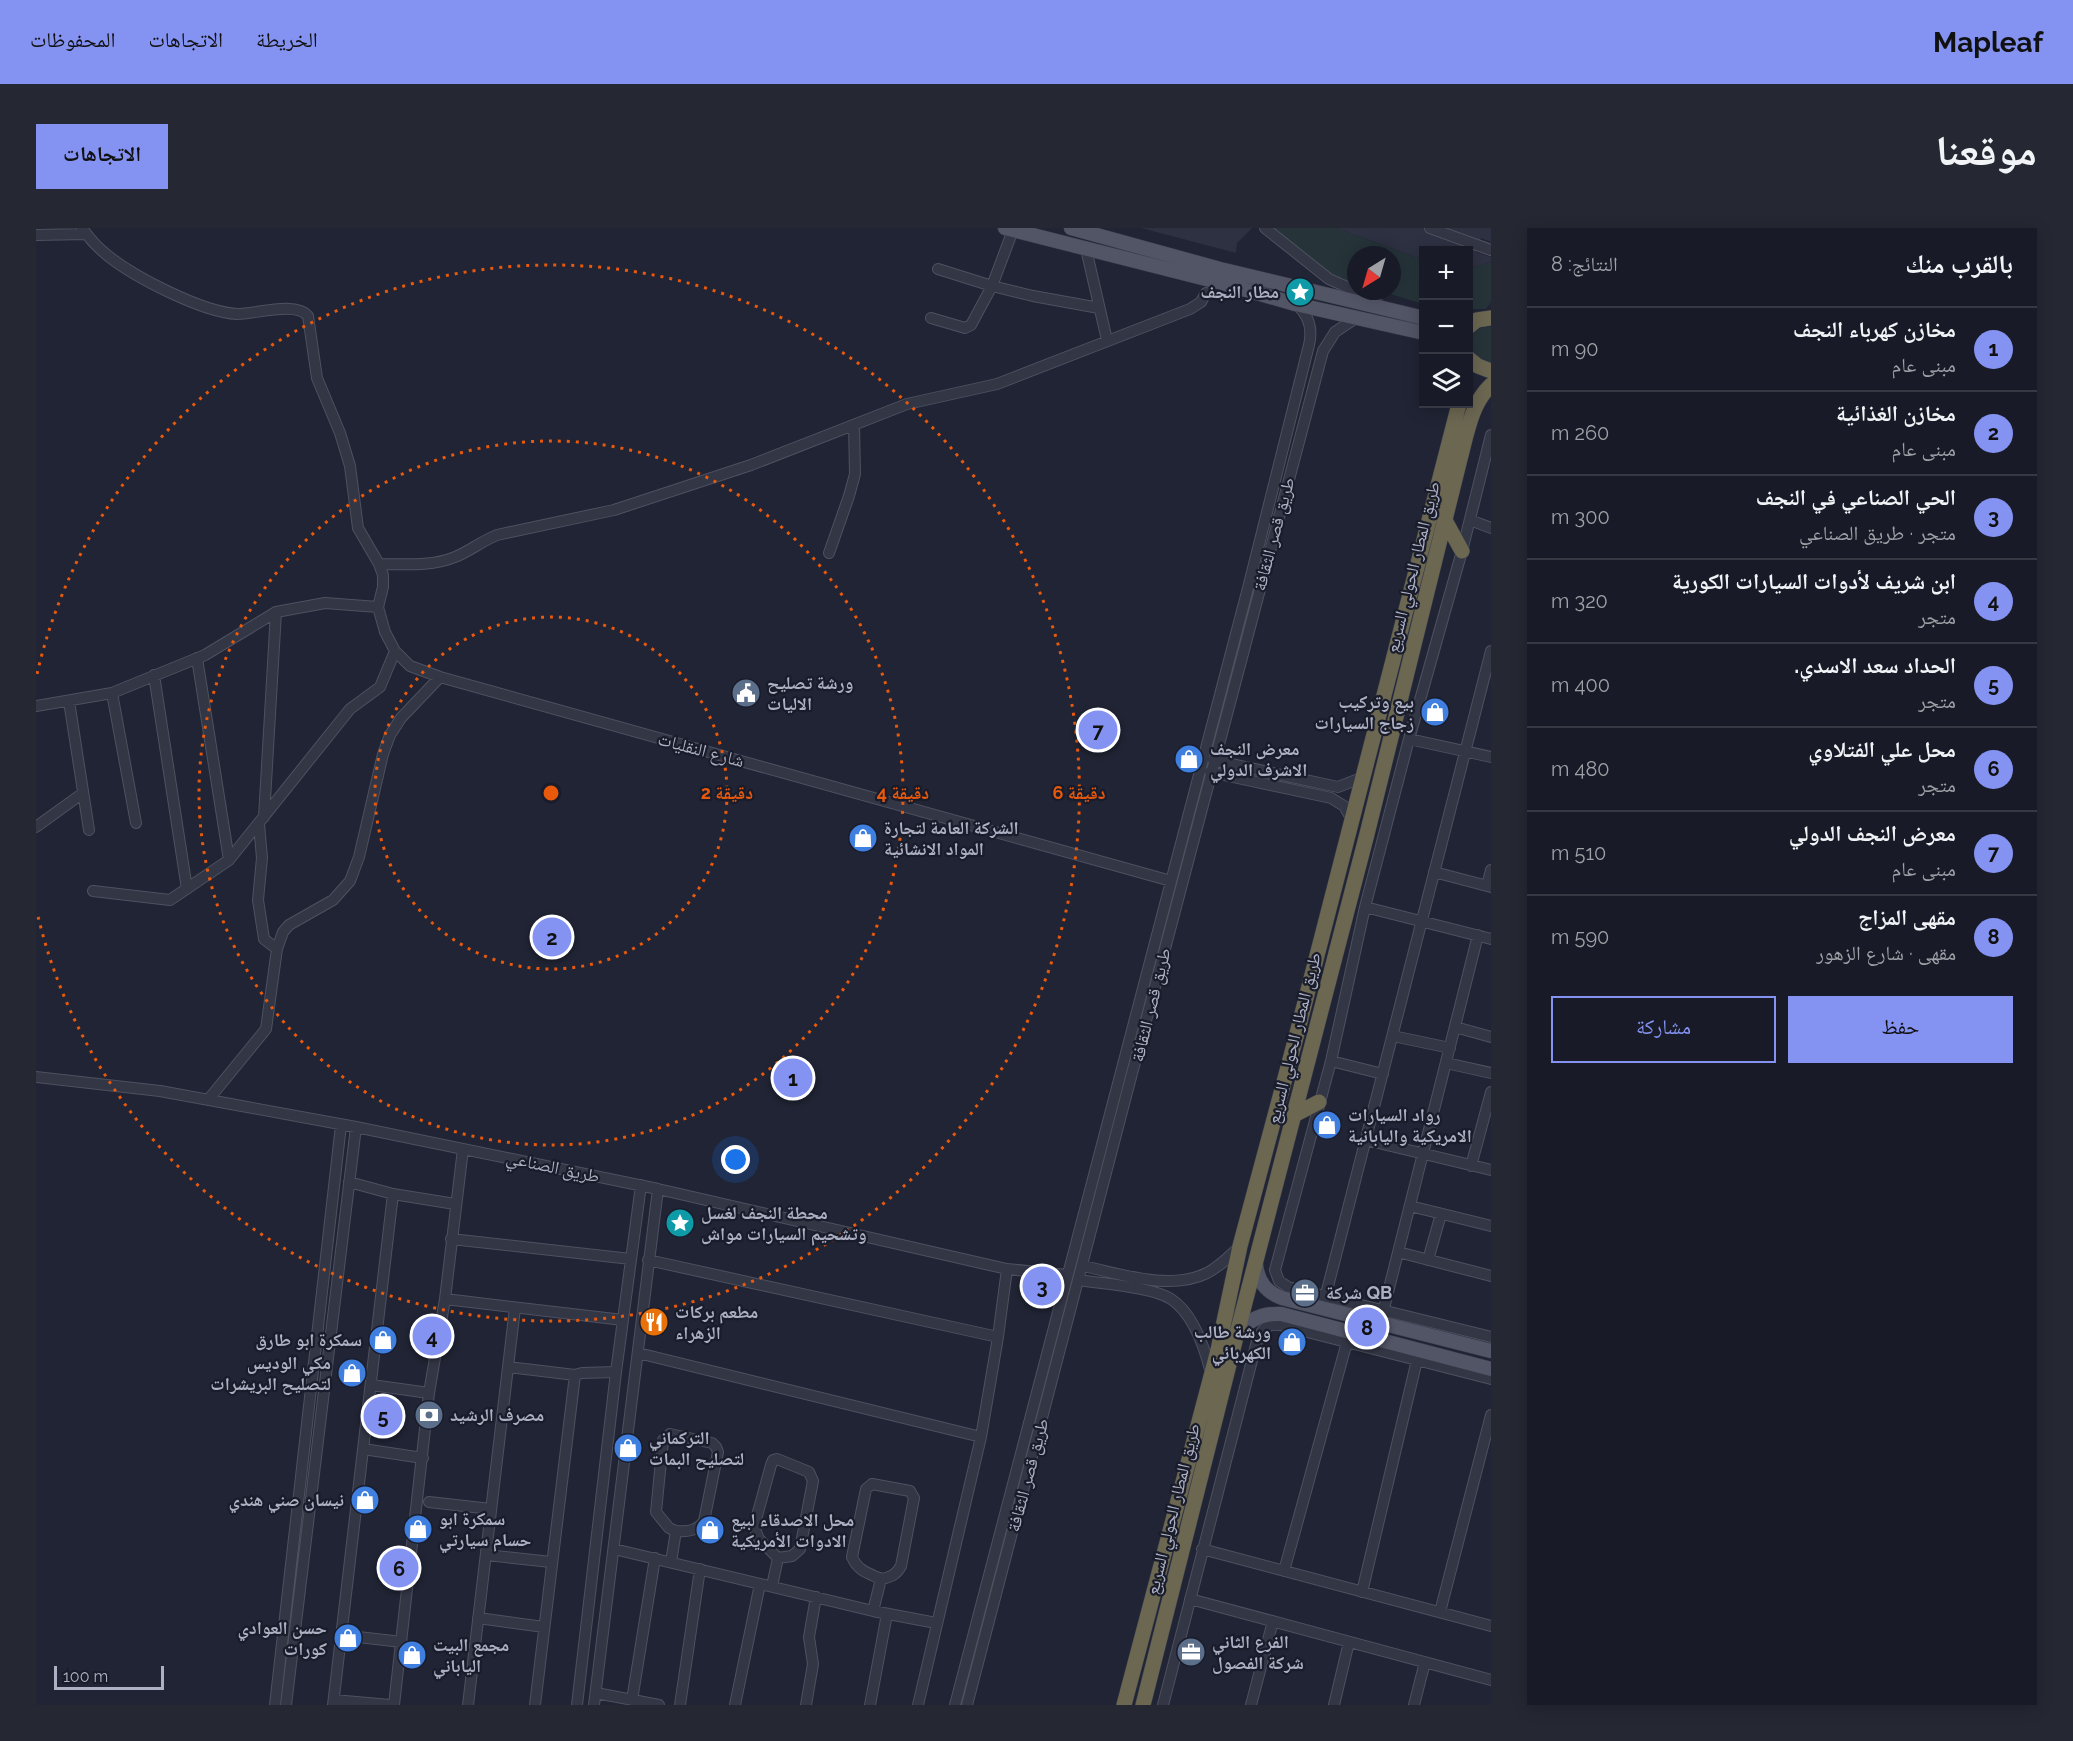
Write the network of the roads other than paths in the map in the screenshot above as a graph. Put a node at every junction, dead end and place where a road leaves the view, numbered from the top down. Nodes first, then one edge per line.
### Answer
1 (1254, 228) edge
2 (1264, 228) edge
3 (1430, 228) edge
4 (1009, 229) edge
5 (1075, 229) edge
6 (84, 231) edge
7 (36, 235) edge
8 (1108, 237) junction
9 (1080, 247) junction
10 (1491, 250) edge
11 (1106, 254) junction
12 (938, 268) dead end
13 (992, 286) junction
14 (1347, 287) edge
15 (1206, 293) dead end
16 (1340, 298) junction
17 (1372, 300) edge
18 (1294, 304) junction
19 (1099, 308) junction
20 (1384, 309) junction
21 (1419, 317) edge
22 (1491, 317) edge
23 (931, 318) dead end
24 (1356, 318) junction
25 (1473, 323) edge
26 (1419, 332) edge
27 (1107, 340) junction
28 (1473, 362) edge
29 (1491, 371) edge
30 (1491, 385) edge
31 (1491, 400) edge
32 (1458, 408) edge
33 (854, 425) junction
34 (1491, 435) edge
35 (1460, 459) junction
36 (1487, 463) edge
37 (1470, 520) junction
38 (1446, 522) junction
39 (1491, 528) edge
40 (1462, 551) junction
41 (829, 553) dead end
42 (379, 564) junction
43 (378, 607) junction
44 (276, 612) junction
45 (395, 651) junction
46 (1491, 651) edge
47 (197, 658) junction
48 (154, 675) junction
49 (440, 677) junction
50 (112, 693) junction
51 (1479, 700) junction
52 (69, 701) junction
53 (1491, 703) edge
54 (36, 706) edge
55 (1409, 739) junction
56 (1466, 751) junction
57 (1491, 757) edge
58 (1213, 760) junction
59 (1210, 772) junction
60 (1361, 778) junction
61 (1338, 787) junction
62 (83, 793) junction
63 (1337, 801) junction
64 (261, 820) junction
65 (136, 823) dead end
66 (1350, 823) junction
67 (36, 827) edge
68 (89, 830) dead end
69 (1367, 834) junction
70 (229, 860) junction
71 (1339, 866) junction
72 (1491, 870) edge
73 (1434, 872) junction
74 (1356, 874) junction
75 (1171, 880) junction
76 (1489, 887) edge
77 (187, 889) junction
78 (93, 891) dead end
79 (1365, 907) junction
80 (1422, 921) junction
81 (1478, 936) junction
82 (1491, 939) edge
83 (277, 949) junction
84 (1455, 1027) junction
85 (1393, 1036) junction
86 (1491, 1037) edge
87 (1450, 1048) junction
88 (1331, 1061) junction
89 (1446, 1063) junction
90 (1491, 1072) edge
91 (1383, 1074) junction
92 (36, 1077) edge
93 (1491, 1092) edge
94 (208, 1100) junction
95 (1319, 1102) junction
96 (1294, 1115) junction
97 (341, 1125) junction
98 (356, 1127) junction
99 (1366, 1140) junction
100 (463, 1149) junction
101 (1423, 1154) junction
102 (1097, 1161) junction
103 (1110, 1163) junction
104 (1471, 1166) junction
105 (1491, 1170) edge
106 (349, 1182) junction
107 (640, 1185) junction
108 (658, 1189) junction
109 (393, 1194) junction
110 (455, 1204) junction
111 (1410, 1206) junction
112 (1441, 1214) junction
113 (1491, 1226) edge
114 (451, 1239) junction
115 (1240, 1246) junction
116 (1398, 1252) junction
117 (632, 1259) junction
118 (648, 1260) junction
119 (1428, 1260) junction
120 (1256, 1265) junction
121 (1083, 1266) junction
122 (1007, 1269) junction
123 (1067, 1275) junction
124 (1491, 1276) edge
125 (1079, 1280) junction
126 (322, 1289) junction
127 (336, 1290) junction
128 (445, 1299) junction
129 (1060, 1302) junction
130 (1324, 1303) junction
131 (1073, 1305) junction
132 (515, 1308) junction
133 (623, 1320) junction
134 (1383, 1320) junction
135 (1421, 1334) junction
136 (998, 1337) junction
137 (1491, 1337) edge
138 (1342, 1338) junction
139 (1235, 1341) junction
140 (1383, 1341) junction
141 (1491, 1351) edge
142 (638, 1353) junction
143 (1418, 1355) junction
144 (508, 1367) junction
145 (1491, 1369) edge
146 (616, 1372) junction
147 (1212, 1374) junction
148 (575, 1375) junction
149 (1491, 1379) edge
150 (372, 1385) junction
151 (429, 1392) junction
152 (1491, 1415) edge
153 (981, 1437) junction
154 (363, 1449) junction
155 (423, 1458) junction
156 (301, 1470) junction
157 (314, 1473) junction
158 (429, 1502) dead end
159 (491, 1509) junction
160 (676, 1531) junction
161 (614, 1549) junction
162 (1202, 1549) junction
163 (486, 1555) junction
164 (655, 1558) junction
165 (778, 1558) junction
166 (551, 1562) junction
167 (671, 1562) junction
168 (700, 1569) junction
169 (1284, 1571) junction
170 (881, 1579) junction
171 (760, 1584) junction
172 (772, 1586) junction
173 (1362, 1592) junction
174 (816, 1597) junction
175 (1190, 1599) junction
176 (873, 1611) junction
177 (1440, 1612) junction
178 (887, 1614) junction
179 (478, 1618) junction
180 (1273, 1621) junction
181 (936, 1623) junction
182 (1491, 1626) edge
183 (544, 1627) junction
184 (342, 1635) junction
185 (402, 1642) junction
186 (1349, 1642) junction
187 (1425, 1662) junction
188 (1491, 1680) edge
189 (595, 1699) edge
190 (632, 1700) junction
191 (334, 1702) edge
192 (274, 1705) edge
193 (286, 1705) edge
194 (392, 1705) edge
195 (468, 1705) edge
196 (535, 1705) edge
197 (578, 1705) edge
198 (659, 1705) edge
199 (680, 1705) edge
200 (735, 1705) edge
201 (806, 1705) edge
202 (870, 1705) edge
203 (918, 1705) edge
204 (955, 1705) edge
205 (968, 1705) edge
206 (1124, 1705) edge
207 (1143, 1705) edge
208 (1163, 1705) edge
209 (1251, 1705) edge
210 (1334, 1705) edge
211 (1414, 1705) edge

1 - 16 street
2 - 14 street
3 - 10 street
4 - 9 main road
4 - 13 street
5 - 8 main road
5 - 9 main road
6 - 7 street
6 - 42 street
8 - 11 main road
8 - 16 main road
9 - 11 main road
9 - 19 street
11 - 18 main road
12 - 13 street
13 - 19 street
13 - 23 street
15 - 27 street
16 - 20 main road
17 - 20 street
18 - 24 main road
18 - 75 street, طريق قصر الثقافة
19 - 27 street
20 - 21 main road
22 - 25 highway
24 - 26 main road
24 - 58 street, طريق قصر الثقافة
27 - 33 street
28 - 29 highway
30 - 35 highway, طريق المطار الحولي السريع
31 - 35 highway
32 - 60 highway, طريق المطار الحولي السريع
33 - 41 street
33 - 42 street
34 - 36 street
35 - 38 highway, طريق المطار الحولي السريع
36 - 37 street
37 - 39 street
37 - 40 street
38 - 40 highway
38 - 69 highway, طريق المطار الحولي السريع
40 - 55 street
42 - 43 street
43 - 44 street
43 - 45 street
44 - 47 street
44 - 64 street
45 - 49 street, شارع النقليات
45 - 64 street
46 - 51 street
47 - 48 street
47 - 70 street
48 - 50 street
48 - 77 street
49 - 75 street, شارع النقليات
49 - 83 street
50 - 52 street
50 - 65 street
51 - 53 street
51 - 56 street
52 - 54 street
52 - 62 street
55 - 56 street
55 - 79 street
56 - 57 street
56 - 73 street
58 - 59 street, طريق قصر الثقافة
58 - 61 street
59 - 63 street
59 - 103 street, طريق قصر الثقافة
60 - 61 street
60 - 66 highway, طريق المطار الحولي السريع
61 - 63 street
62 - 67 street
62 - 68 street
63 - 66 street
64 - 70 street
64 - 83 street
66 - 69 highway
66 - 71 highway, طريق المطار الحولي السريع
69 - 74 highway, طريق المطار الحولي السريع
70 - 77 street
71 - 74 highway
71 - 115 highway, طريق المطار الحولي السريع
72 - 76 street
73 - 76 street
73 - 80 street
74 - 96 highway, طريق المطار الحولي السريع
75 - 102 street, طريق قصر الثقافة
77 - 78 street
79 - 80 street
79 - 88 street
80 - 81 street
80 - 85 street
81 - 82 street
81 - 84 street
83 - 94 street
84 - 86 street
84 - 87 street
85 - 87 street
85 - 91 street
87 - 89 street
88 - 91 street
88 - 95 street
89 - 90 street
89 - 101 street
91 - 99 street
92 - 94 street, طريق الصناعي
93 - 104 street
94 - 97 street, طريق الصناعي
95 - 96 highway
95 - 130 street
96 - 120 highway, طريق المطار الحولي السريع
97 - 98 street, طريق الصناعي
97 - 126 street
98 - 100 street, طريق الصناعي
98 - 106 street
99 - 101 street
99 - 130 street
100 - 107 street, طريق الصناعي
100 - 110 street
101 - 104 street
101 - 111 street
102 - 103 street
102 - 123 street, طريق قصر الثقافة
103 - 121 street, طريق قصر الثقافة
104 - 105 street
106 - 109 street
106 - 127 street
107 - 108 street, طريق الصناعي
107 - 117 street
108 - 118 street
108 - 122 street, طريق الصناعي
109 - 110 street
109 - 150 street
110 - 114 street
111 - 112 street
111 - 116 street
112 - 113 street
112 - 119 street
114 - 117 street
114 - 128 street
115 - 121 street
115 - 147 highway, طريق المطار الحولي السريع
116 - 119 street
116 - 134 street
117 - 133 street
118 - 136 street
118 - 142 street
119 - 124 street
120 - 130 main road
120 - 139 highway, طريق المطار الحولي السريع
121 - 125 street, طريق قصر الثقافة
122 - 123 street, طريق الصناعي
122 - 136 street
123 - 129 street, طريق قصر الثقافة
125 - 131 street, طريق قصر الثقافة
125 - 147 street
126 - 127 street
126 - 156 street
127 - 157 street
128 - 132 street
128 - 151 street
129 - 131 street
129 - 204 street, طريق قصر الثقافة
130 - 134 main road
131 - 205 street, طريق قصر الثقافة
132 - 133 street
132 - 144 street
133 - 146 street
134 - 135 main road
134 - 137 street
134 - 140 main road
135 - 141 main road
135 - 143 main road
136 - 153 street
138 - 139 main road
138 - 140 main road
138 - 143 street
138 - 162 street
138 - 169 street
139 - 207 highway, طريق المطار الحولي السريع
140 - 143 main road
142 - 153 street
142 - 161 street
143 - 145 main road
143 - 149 street
143 - 173 street
144 - 148 street
144 - 159 street
146 - 148 street
146 - 197 street
147 - 206 highway, طريق المطار الحولي السريع
148 - 166 street
150 - 151 street
150 - 154 street
151 - 155 street
152 - 177 street
153 - 181 street
154 - 155 street
154 - 184 street
155 - 185 street
156 - 157 street
156 - 192 street
157 - 193 street
158 - 159 street
159 - 163 street
160 - 160 street
160 - 167 street
161 - 164 street
161 - 189 street
162 - 169 street
162 - 175 street
163 - 166 street
163 - 179 street
164 - 167 street
164 - 190 street
165 - 165 street
165 - 172 street
166 - 183 street
167 - 168 street
168 - 171 street
168 - 199 street
169 - 173 street
170 - 170 street
170 - 176 street
171 - 172 street
171 - 200 street
172 - 174 street
173 - 177 street
174 - 176 street
174 - 201 street
175 - 180 street
175 - 208 street
176 - 178 street
177 - 182 street
178 - 181 street
178 - 202 street
179 - 183 street
179 - 195 street
180 - 186 street
180 - 209 street
181 - 203 street
183 - 196 street
184 - 185 street
184 - 191 street
185 - 194 street
186 - 187 street
186 - 210 street
187 - 188 street
187 - 211 street
189 - 190 street
190 - 198 street
191 - 194 street

